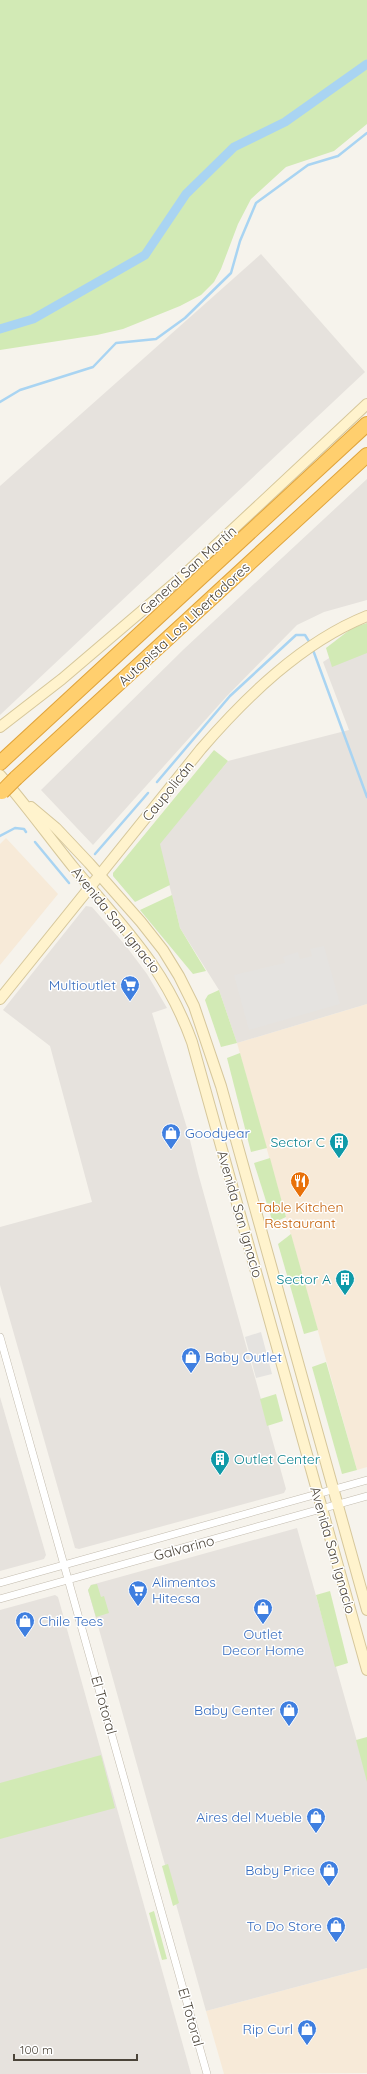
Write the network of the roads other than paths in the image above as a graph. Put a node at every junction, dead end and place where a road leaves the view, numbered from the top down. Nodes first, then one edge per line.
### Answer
1 (367, 404) edge
2 (367, 424) edge
3 (367, 455) edge
4 (367, 616) edge
5 (0, 727) edge
6 (0, 766) edge
7 (1, 792) edge
8 (24, 803) junction
9 (99, 875) junction
10 (90, 887) junction
11 (124, 902) junction
12 (113, 913) junction
13 (0, 999) edge
14 (221, 1086) junction
15 (205, 1090) junction
16 (234, 1133) junction
17 (218, 1137) junction
18 (0, 1337) edge
19 (312, 1412) junction
20 (296, 1416) junction
21 (367, 1480) edge
22 (334, 1490) junction
23 (318, 1494) junction
24 (367, 1496) edge
25 (338, 1505) junction
26 (322, 1510) junction
27 (65, 1565) junction
28 (69, 1580) junction
29 (0, 1583) edge
30 (0, 1599) edge
31 (367, 1610) edge
32 (367, 1670) edge
33 (207, 2074) edge

1 - 5 main road, General San Martín
2 - 6 highway, Autopista Los Libertadores
3 - 7 highway, Autopista Los Libertadores, bridge
4 - 9 main road, Caupolicán
6 - 8 main road, Avenida San Ignacio
8 - 9 main road, Avenida San Ignacio
8 - 10 main road, Avenida San Ignacio
9 - 10 main road, Caupolicán
9 - 11 main road, Avenida San Ignacio
10 - 12 main road, Avenida San Ignacio
10 - 13 main road, Caupolicán
11 - 12 main road
11 - 14 main road, Avenida San Ignacio
12 - 15 main road, Avenida San Ignacio
14 - 15 main road
14 - 16 main road, Avenida San Ignacio
15 - 17 main road, Avenida San Ignacio
16 - 17 main road
16 - 19 main road, Avenida San Ignacio
17 - 20 main road, Avenida San Ignacio
18 - 27 street, El Totoral
19 - 20 main road
19 - 22 main road, Avenida San Ignacio
20 - 23 main road, Avenida San Ignacio
21 - 22 street, Galvarino
22 - 23 street, Galvarino
22 - 25 main road, Avenida San Ignacio
23 - 26 main road, Avenida San Ignacio
23 - 27 street, Galvarino
24 - 25 street, Galvarino
25 - 26 street, Galvarino
25 - 31 main road, Avenida San Ignacio
26 - 28 street, Galvarino
26 - 32 main road, Avenida San Ignacio
27 - 28 street, El Totoral
27 - 29 street, Galvarino
28 - 30 street, Galvarino
28 - 33 street, El Totoral

